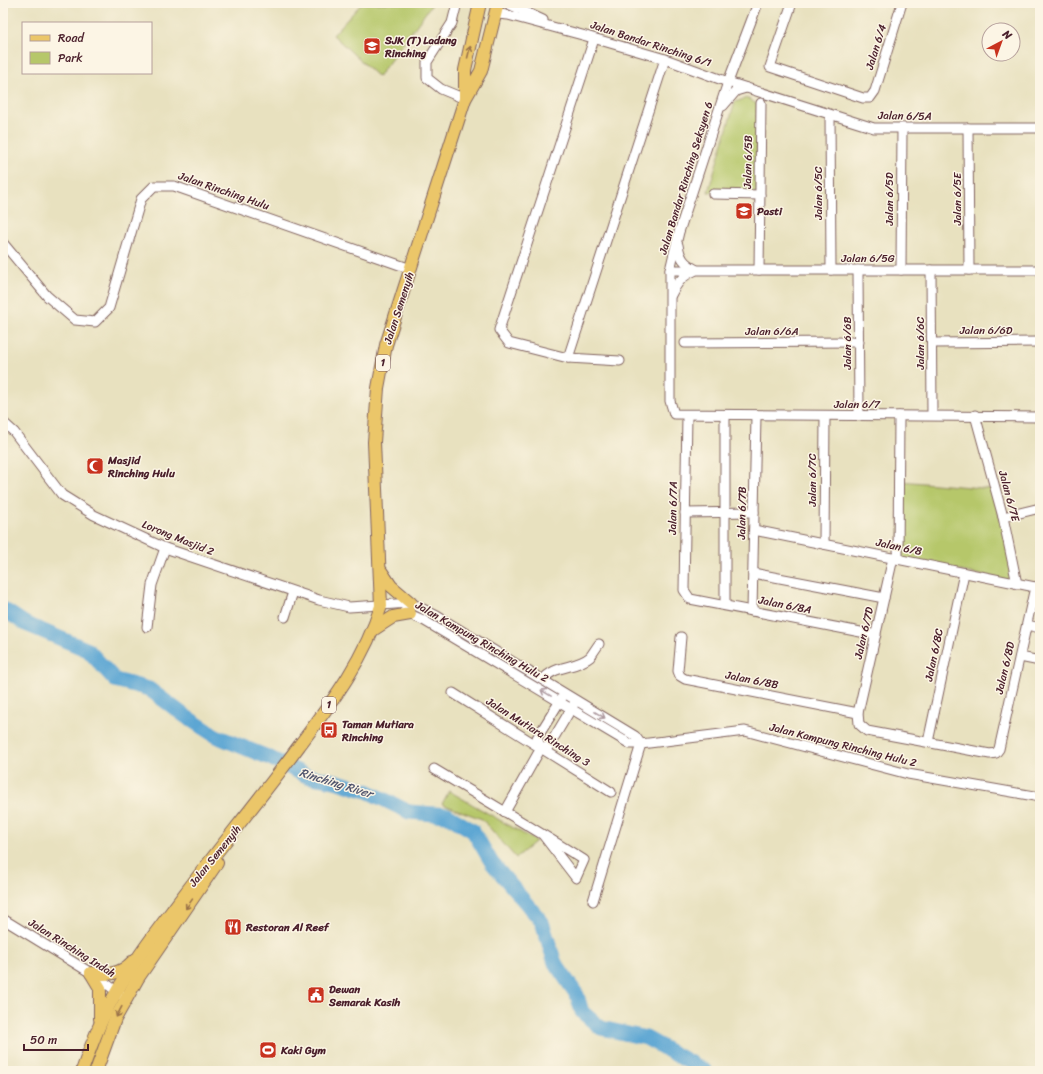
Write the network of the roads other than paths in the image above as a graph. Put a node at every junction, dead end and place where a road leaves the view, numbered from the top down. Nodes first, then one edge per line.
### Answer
1 (457, 3) edge
2 (480, 3) edge
3 (506, 3) edge
4 (758, 3) edge
5 (792, 3) edge
6 (902, 3) edge
7 (498, 9) edge
8 (566, 31) junction
9 (594, 39) junction
10 (665, 59) junction
11 (736, 61) junction
12 (728, 82) junction
13 (746, 88) junction
14 (465, 99) junction
15 (761, 103) dead end
16 (719, 111) junction
17 (830, 115) junction
18 (902, 128) junction
19 (968, 128) junction
20 (1040, 128) edge
21 (713, 194) dead end
22 (760, 195) junction
23 (677, 242) junction
24 (3, 243) edge
25 (411, 269) junction
26 (670, 270) junction
27 (696, 270) junction
28 (759, 270) junction
29 (831, 270) junction
30 (858, 270) junction
31 (901, 270) junction
32 (931, 270) junction
33 (969, 270) junction
34 (1040, 270) edge
35 (670, 297) junction
36 (858, 342) junction
37 (932, 342) junction
38 (1040, 342) edge
39 (685, 343) dead end
40 (568, 358) junction
41 (620, 361) dead end
42 (674, 414) joint
43 (932, 415) junction
44 (975, 415) junction
45 (687, 416) junction
46 (725, 416) junction
47 (756, 416) junction
48 (825, 416) junction
49 (859, 416) junction
50 (899, 416) junction
51 (1040, 417) edge
52 (3, 422) edge
53 (1040, 508) edge
54 (725, 511) junction
55 (754, 512) junction
56 (685, 513) junction
57 (1003, 517) junction
58 (754, 530) junction
59 (824, 544) junction
60 (165, 548) junction
61 (379, 549) junction
62 (896, 559) junction
63 (381, 571) junction
64 (753, 573) junction
65 (964, 573) junction
66 (1017, 584) junction
67 (1038, 588) edge
68 (293, 592) junction
69 (884, 598) junction
70 (690, 599) joint
71 (725, 605) junction
72 (378, 606) junction
73 (411, 608) junction
74 (752, 611) junction
75 (284, 617) dead end
76 (1027, 626) junction
77 (146, 627) dead end
78 (1040, 628) edge
79 (373, 630) junction
80 (876, 635) junction
81 (681, 637) dead end
82 (599, 644) dead end
83 (364, 650) junction
84 (1020, 657) junction
85 (1040, 661) edge
86 (543, 680) junction
87 (453, 693) dead end
88 (562, 698) junction
89 (573, 705) junction
90 (858, 713) junction
91 (928, 742) junction
92 (641, 744) junction
93 (541, 748) junction
94 (434, 769) dead end
95 (611, 792) dead end
96 (1040, 797) edge
97 (505, 812) junction
98 (249, 814) junction
99 (543, 835) junction
100 (593, 901) dead end
101 (3, 919) edge
102 (142, 951) junction
103 (91, 973) junction
104 (116, 991) junction
105 (126, 998) junction
106 (100, 1023) junction
107 (82, 1071) edge
108 (96, 1071) edge

1 - 14 street
14 -> 2 main road, Jalan Semenyih / 1
3 - 8 street, Jalan Bandar Rinching 6/1
4 - 11 street, Jalan Bandar Rinching Seksyen 6
5 - 6 street, Jalan 6/4
7 - 8 street, Jalan Bandar Rinching 6/1
7 - 14 main road, Jalan Semenyih / 1
8 - 9 street, Jalan Bandar Rinching 6/1
9 - 10 street, Jalan Bandar Rinching 6/1
9 - 40 street
10 - 12 street, Jalan Bandar Rinching 6/1
10 - 40 street
11 - 12 street, Jalan Bandar Rinching Seksyen 6
11 - 13 street
12 - 13 street, Jalan 6/5A
12 - 16 street, Jalan Bandar Rinching Seksyen 6
13 - 16 street
13 - 17 street, Jalan 6/5A
14 - 25 main road, Jalan Semenyih / 1
15 - 22 street, Jalan 6/5B
16 - 23 street, Jalan Bandar Rinching Seksyen 6
17 - 18 street, Jalan 6/5A
17 - 29 street, Jalan 6/5C
18 - 19 street, Jalan 6/5A
18 - 31 street, Jalan 6/5D
19 - 20 street, Jalan 6/5A
19 - 33 street, Jalan 6/5E
21 - 22 street
22 - 28 street, Jalan 6/5B
23 - 26 street, Jalan Bandar Rinching Seksyen 6
23 - 27 street
24 - 25 street, Jalan Rinching Hulu
25 - 61 main road, Jalan Semenyih / 1
26 - 27 street, Jalan 6/5G
26 - 35 street, Jalan Bandar Rinching Seksyen 6
27 - 28 street, Jalan 6/5G
27 - 35 street
28 - 29 street, Jalan 6/5G
29 - 30 street, Jalan 6/5G
30 - 31 street, Jalan 6/5G
30 - 36 street, Jalan 6/6B
31 - 32 street, Jalan 6/5G
32 - 33 street, Jalan 6/5G
32 - 37 street, Jalan 6/6C
33 - 34 street, Jalan 6/5G
35 - 42 street, Jalan Bandar Rinching Seksyen 6
36 - 39 street, Jalan 6/6A
36 - 49 street, Jalan 6/6B
37 - 38 street, Jalan 6/6D
37 - 43 street, Jalan 6/6C
40 - 41 street
42 - 45 street, Jalan 6/7
43 - 44 street, Jalan 6/7
43 - 50 street, Jalan 6/7
44 - 51 street, Jalan 6/7
44 - 57 street, Jalan 6/7E
45 - 46 street, Jalan 6/7
45 - 56 street, Jalan 6/7A
46 - 47 street, Jalan 6/7
46 - 54 street
47 - 48 street, Jalan 6/7
47 - 55 street, Jalan 6/7B
48 - 49 street, Jalan 6/7
48 - 59 street, Jalan 6/7C
49 - 50 street, Jalan 6/7
50 - 62 street, Jalan 6/7D
52 - 60 street, Lorong Masjid 2
53 - 57 street
54 - 55 street
54 - 56 street
54 - 71 street
55 - 58 street, Jalan 6/7B
56 - 70 street, Jalan 6/7A
57 - 66 street, Jalan 6/7E
58 - 59 street, Jalan 6/8
58 - 64 street, Jalan 6/7B
59 - 62 street, Jalan 6/8
60 - 68 street, Lorong Masjid 2
60 - 77 street
61 - 63 main road, Jalan Semenyih / 1
61 - 72 main road, Jalan Semenyih / 1
62 - 65 street, Jalan 6/8
62 - 69 street, Jalan 6/7D
63 - 72 main road, Jalan Semenyih / 1
63 - 73 main road
64 - 69 street
64 - 74 street, Jalan 6/7B
65 - 66 street, Jalan 6/8
65 - 91 street, Jalan 6/8C
66 - 67 street, Jalan 6/8
67 - 76 street, Jalan 6/8D
68 - 72 street, Lorong Masjid 2
68 - 75 street
69 - 80 street, Jalan 6/7D
70 - 71 street, Jalan 6/8A
71 - 74 street, Jalan 6/8A
72 - 73 street, Jalan Kampung Rinching Hulu 2
72 - 79 main road, Jalan Semenyih / 1
72 - 83 main road, Jalan Semenyih / 1
73 - 79 main road
73 - 86 street, Jalan Kampung Rinching Hulu 2
88 -> 73 street, Jalan Kampung Rinching Hulu 2
74 - 80 street, Jalan 6/8A
76 - 78 street
76 - 84 street, Jalan 6/8D
79 - 83 main road, Jalan Semenyih / 1
80 - 90 street, Jalan 6/7D
81 - 90 street, Jalan 6/8B
82 - 86 street
83 - 98 main road, Jalan Semenyih / 1
84 - 85 street
84 - 91 street, Jalan 6/8D
86 - 88 street, Jalan Kampung Rinching Hulu 2
87 - 93 street, Jalan Mutiara Rinching 3
88 - 89 street, Jalan Kampung Rinching Hulu 2
88 - 93 street
89 - 92 street, Jalan Kampung Rinching Hulu 2
89 - 93 street
90 - 91 street
92 - 96 street, Jalan Kampung Rinching Hulu 2
92 - 100 street
93 - 95 street, Jalan Mutiara Rinching 3
93 - 97 street
94 - 97 street
97 - 99 street
98 - 102 main road, Jalan Semenyih / 1
98 -> 105 main road
99 - 99 street
101 - 103 street, Jalan Rinching Indah
102 - 103 main road, 1
102 - 104 main road, Jalan Semenyih / 1
103 - 104 street, Jalan Rinching Indah
103 - 106 main road
104 - 105 street, Jalan Rinching Indah
104 - 106 main road, Jalan Semenyih / 1
105 -> 108 main road
106 - 107 main road, Jalan Semenyih / 1

